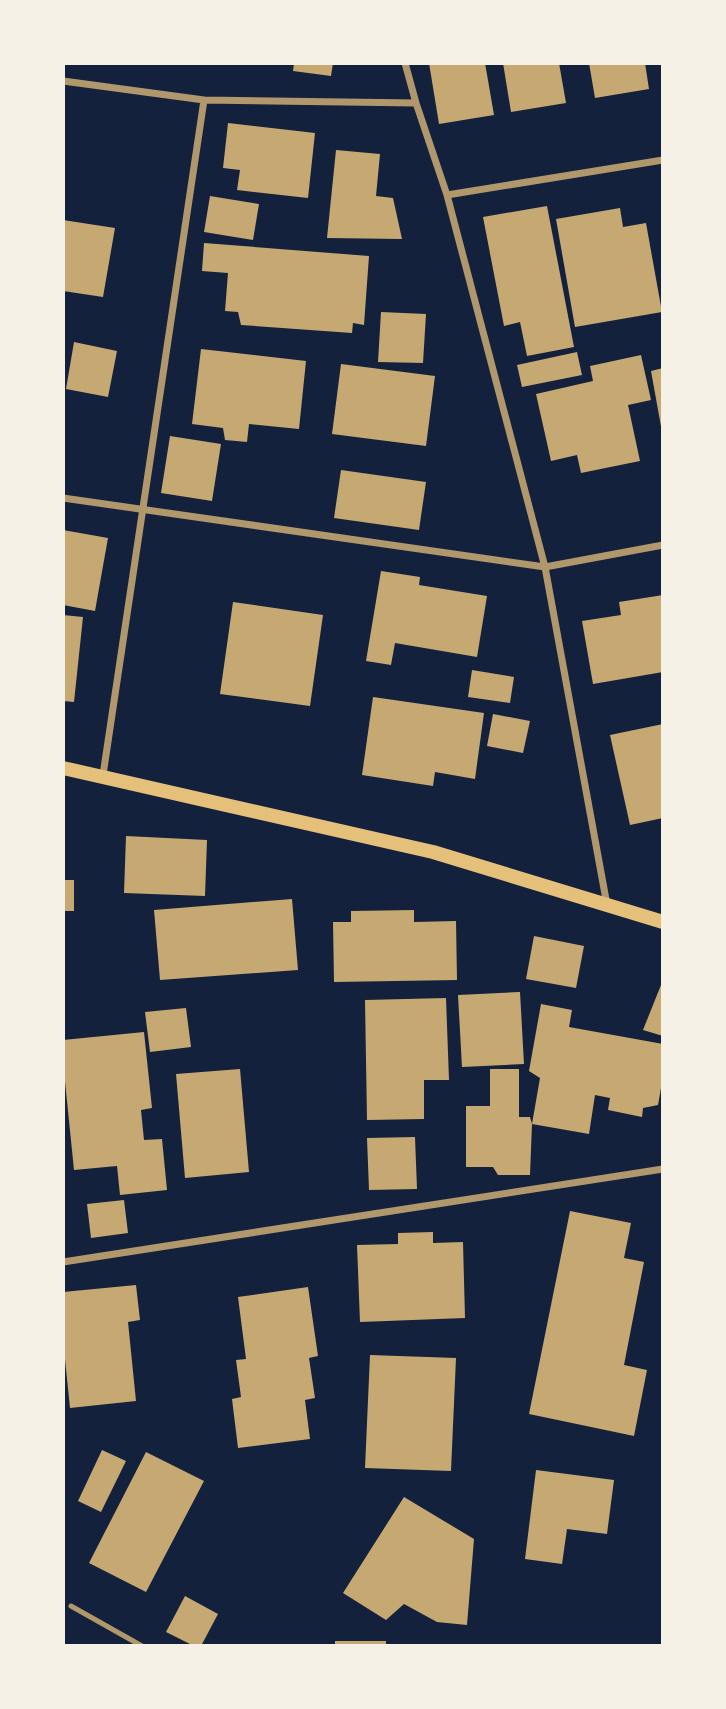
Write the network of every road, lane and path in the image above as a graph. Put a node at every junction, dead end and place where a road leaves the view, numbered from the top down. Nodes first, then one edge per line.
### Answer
1 (405, 63) edge
2 (63, 81) edge
3 (204, 100) junction
4 (416, 103) junction
5 (663, 160) edge
6 (447, 195) junction
7 (63, 498) edge
8 (143, 508) junction
9 (663, 545) edge
10 (545, 567) junction
11 (63, 768) edge
12 (103, 775) junction
13 (607, 906) junction
14 (663, 922) edge
15 (663, 1169) edge
16 (63, 1262) edge
17 (71, 1606) dead end
18 (142, 1646) edge

1 - 4 street
2 - 3 street
3 - 4 street
3 - 8 street
4 - 6 street
5 - 6 street
6 - 10 street
7 - 8 street
8 - 10 street
8 - 12 street
9 - 10 street
10 - 13 street
11 - 12 main road
12 - 13 main road
13 - 14 main road
15 - 16 street
17 - 18 lane

